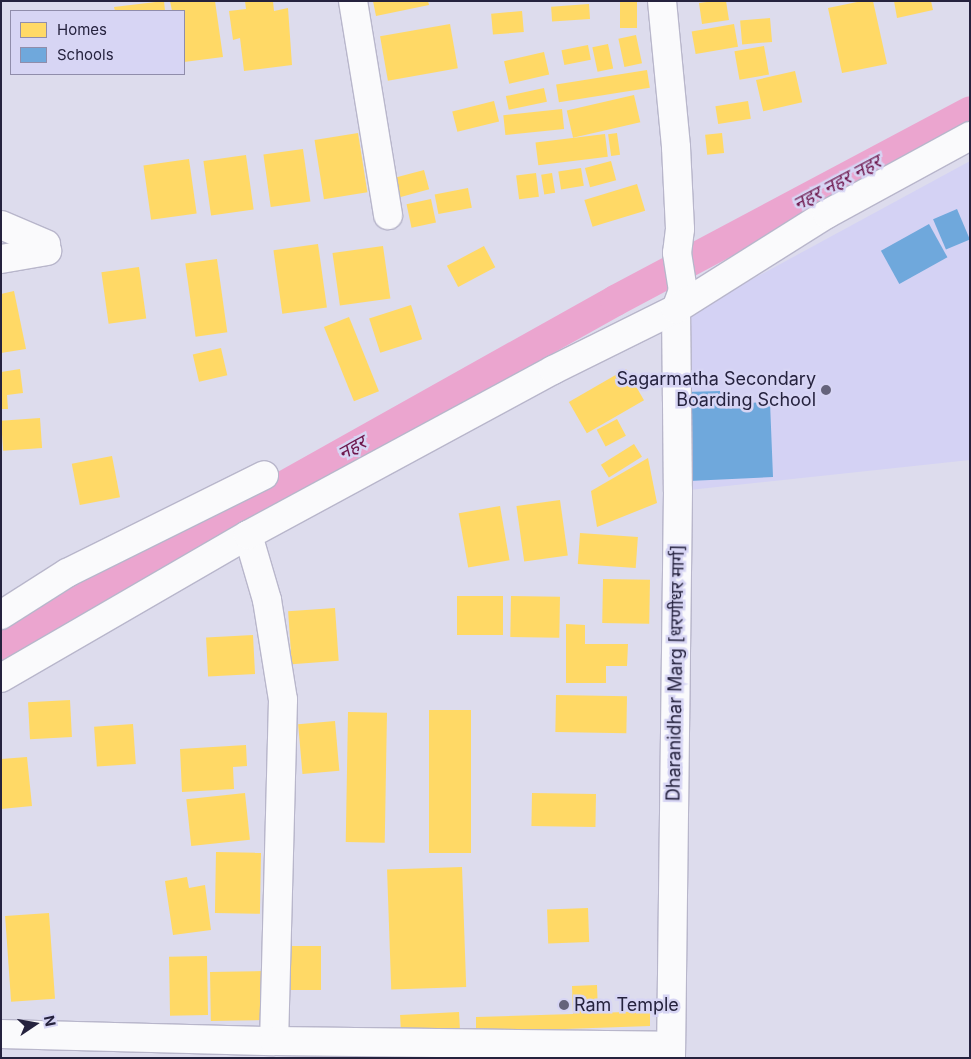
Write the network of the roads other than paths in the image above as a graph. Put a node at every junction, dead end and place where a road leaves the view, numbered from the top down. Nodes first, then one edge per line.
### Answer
1 (353, 1) edge
2 (662, 1) edge
3 (970, 136) edge
4 (388, 215) dead end
5 (1, 225) edge
6 (1, 259) edge
7 (680, 300) junction
8 (264, 475) dead end
9 (248, 535) junction
10 (1, 615) edge
11 (1, 678) edge
12 (1, 1034) edge
13 (274, 1041) junction
14 (671, 1052) edge

1 - 4 street
2 - 7 street, Dharanidhar Marg [धरणीधर मार्ग]
3 - 7 street
5 - 6 street
7 - 9 street
7 - 14 street, Dharanidhar Marg [धरणीधर मार्ग]
8 - 10 street
9 - 11 street
9 - 13 street
12 - 13 street
13 - 14 street

